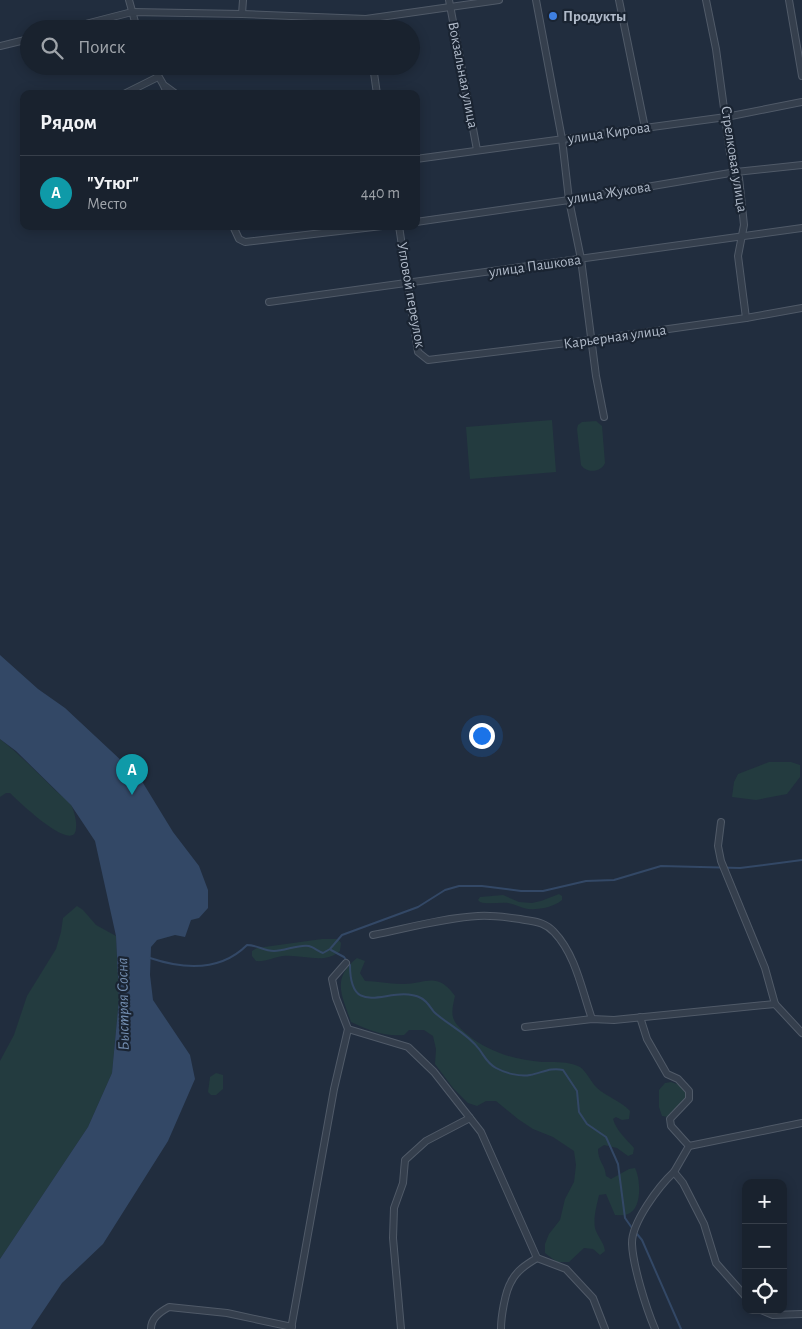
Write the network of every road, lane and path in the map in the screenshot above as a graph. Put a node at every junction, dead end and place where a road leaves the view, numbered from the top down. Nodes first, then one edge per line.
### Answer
1 (129, 0) edge
2 (242, 0) edge
3 (449, 0) edge
4 (499, 0) edge
5 (536, 0) edge
6 (619, 0) edge
7 (706, 0) edge
8 (789, 0) edge
9 (450, 8) junction
10 (132, 12) junction
11 (242, 14) junction
12 (366, 19) joint
13 (101, 20) edge
14 (134, 20) edge
15 (20, 41) edge
16 (0, 46) edge
17 (374, 75) edge
18 (802, 76) edge
19 (158, 77) joint
20 (132, 90) edge
21 (166, 90) edge
22 (376, 90) edge
23 (802, 102) edge
24 (726, 117) junction
25 (645, 128) junction
26 (562, 139) junction
27 (477, 150) junction
28 (420, 158) edge
29 (802, 165) edge
30 (736, 172) junction
31 (569, 200) junction
32 (420, 221) edge
33 (802, 228) edge
34 (235, 230) edge
35 (348, 230) edge
36 (400, 230) edge
37 (741, 236) junction
38 (581, 259) junction
39 (408, 284) junction
40 (269, 302) dead end
41 (802, 308) edge
42 (746, 318) junction
43 (591, 340) junction
44 (428, 360) joint
45 (604, 417) dead end
46 (721, 822) dead end
47 (373, 936) dead end
48 (346, 963) dead end
49 (774, 1004) junction
50 (640, 1017) junction
51 (592, 1019) junction
52 (525, 1027) dead end
53 (348, 1029) junction
54 (802, 1033) edge
55 (470, 1118) junction
56 (802, 1123) edge
57 (689, 1146) junction
58 (674, 1172) junction
59 (537, 1258) junction
60 (742, 1292) edge
61 (769, 1314) edge
62 (802, 1314) edge
63 (292, 1328) edge
64 (151, 1329) edge
65 (401, 1329) edge
66 (501, 1329) edge
67 (605, 1329) edge
68 (655, 1329) edge

1 - 10 street
2 - 11 street
3 - 9 street, Вокзальная улица
4 - 9 street
5 - 26 street
6 - 25 street
7 - 24 street, Стрелковая улица
8 - 18 street
9 - 12 street
9 - 27 street, Вокзальная улица
10 - 11 street
10 - 13 street
10 - 14 street
11 - 12 street
15 - 16 street
17 - 22 street
19 - 20 street
19 - 21 street
23 - 24 street, улица Кирова
24 - 25 street, улица Кирова
24 - 30 street, Стрелковая улица
25 - 26 street, улица Кирова
26 - 27 street, улица Кирова
26 - 31 street
27 - 28 street, улица Кирова
29 - 30 street, улица Жукова
30 - 31 street, улица Жукова
30 - 37 street, Стрелковая улица
31 - 32 street, улица Жукова
31 - 38 street
33 - 37 street, улица Пашкова
34 - 35 street
36 - 39 street, Угловой переулок
37 - 38 street, улица Пашкова
37 - 42 street, Стрелковая улица
38 - 39 street, улица Пашкова
38 - 43 street
39 - 40 street, улица Пашкова
39 - 44 street, Угловой переулок
41 - 42 street, Карьерная улица
42 - 43 street, Карьерная улица
43 - 44 street, Карьерная улица
43 - 45 street
46 - 49 street
47 - 51 street
48 - 53 street
49 - 50 street
49 - 54 street
50 - 51 street
50 - 57 street
51 - 52 street
53 - 55 street
53 - 63 street
55 - 59 street
55 - 65 street
56 - 57 street
57 - 58 street
58 - 60 street
58 - 68 street
59 - 66 street
59 - 67 street
61 - 62 street
63 - 64 street

